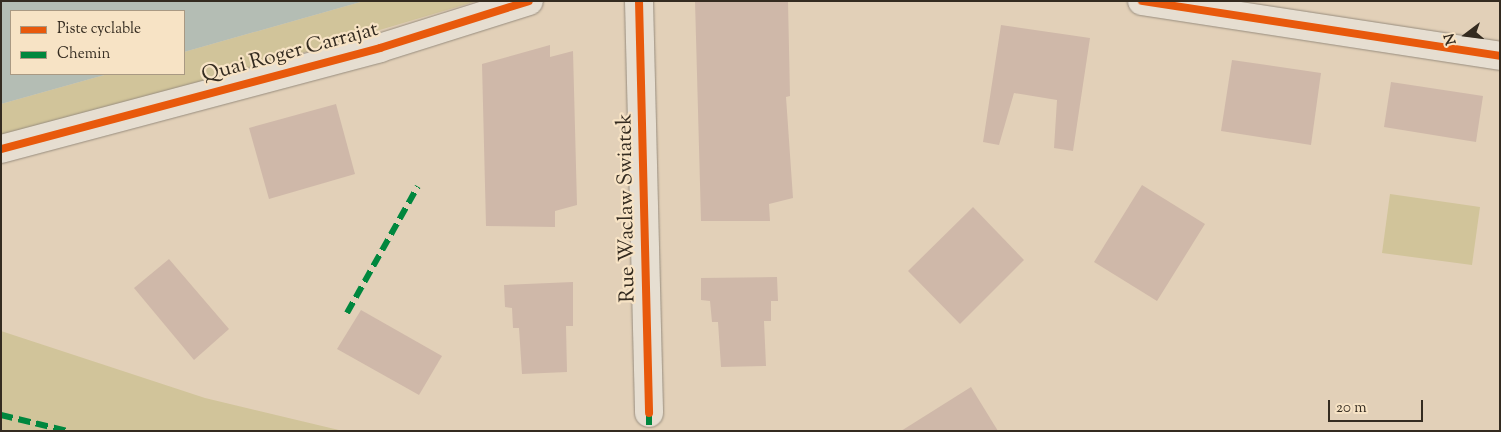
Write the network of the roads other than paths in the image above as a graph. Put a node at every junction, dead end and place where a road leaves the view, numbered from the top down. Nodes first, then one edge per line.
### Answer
1 (529, 1) edge
2 (639, 1) edge
3 (1142, 1) edge
4 (1500, 56) edge
5 (1, 149) edge
6 (648, 413) dead end

1 - 5 street, Quai Roger Carrajat
2 - 6 street, Rue Waclaw Swiatek
3 - 4 street

